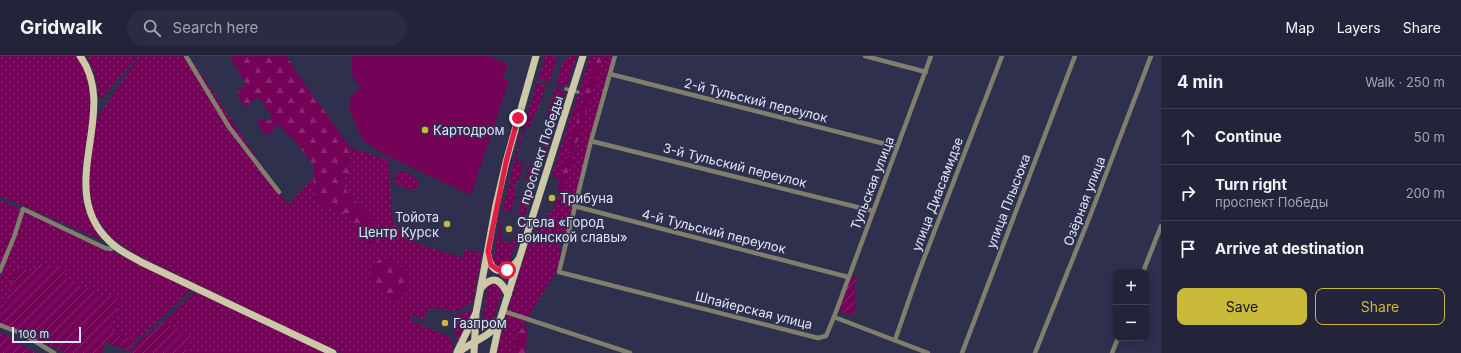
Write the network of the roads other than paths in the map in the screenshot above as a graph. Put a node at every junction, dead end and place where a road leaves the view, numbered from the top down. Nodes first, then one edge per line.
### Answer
1 (80, 56) edge
2 (186, 56) edge
3 (536, 56) edge
4 (583, 56) edge
5 (615, 56) edge
6 (865, 56) edge
7 (931, 56) edge
8 (1002, 56) edge
9 (1075, 56) edge
10 (1151, 56) edge
11 (926, 72) junction
12 (610, 74) junction
13 (591, 141) junction
14 (897, 147) junction
15 (279, 192) dead end
16 (574, 206) junction
17 (874, 211) junction
18 (1161, 226) edge
19 (115, 246) junction
20 (488, 251) junction
21 (520, 258) junction
22 (1144, 269) edge
23 (0, 271) edge
24 (848, 277) junction
25 (481, 288) junction
26 (508, 295) junction
27 (503, 311) junction
28 (476, 313) junction
29 (834, 317) junction
30 (500, 320) junction
31 (0, 325) edge
32 (895, 340) junction
33 (475, 341) junction
34 (1117, 341) edge
35 (54, 353) edge
36 (333, 353) edge
37 (458, 353) edge
38 (474, 353) edge
39 (493, 353) edge
40 (630, 353) edge
41 (928, 353) edge
42 (962, 353) edge
43 (1035, 353) edge
44 (1112, 353) edge

1 - 19 main road
2 - 15 street
3 - 20 main road, проспект Победы
4 - 21 main road, проспект Победы
5 - 12 street
6 - 11 street
7 - 11 street, Тульская улица
8 - 32 street, улица Диасамидзе
9 - 42 street, улица Плысюка
10 - 43 street, Озёрная улица
11 - 14 street, Тульская улица
12 - 13 street
12 - 14 street, 2-й Тульский переулок
13 - 16 street
13 - 17 street, 3-й Тульский переулок
14 - 17 street, Тульская улица
16 - 24 street, 4-й Тульский переулок
16 - 29 street, Шпайерская улица
17 - 24 street, Тульская улица
18 - 22 street
19 - 23 street
19 - 36 main road
20 - 21 main road
20 - 25 main road, проспект Победы
21 - 26 main road, проспект Победы
24 - 29 street, Тульская улица
25 - 26 main road
25 - 28 main road, проспект Победы
26 - 27 main road, проспект Победы
27 - 30 main road, проспект Победы
27 - 40 street
28 - 33 main road
28 - 37 main road
29 - 32 street
30 - 33 main road
30 - 39 main road, проспект Победы
31 - 35 street
32 - 41 street
33 - 37 main road
33 - 38 main road
34 - 44 street

